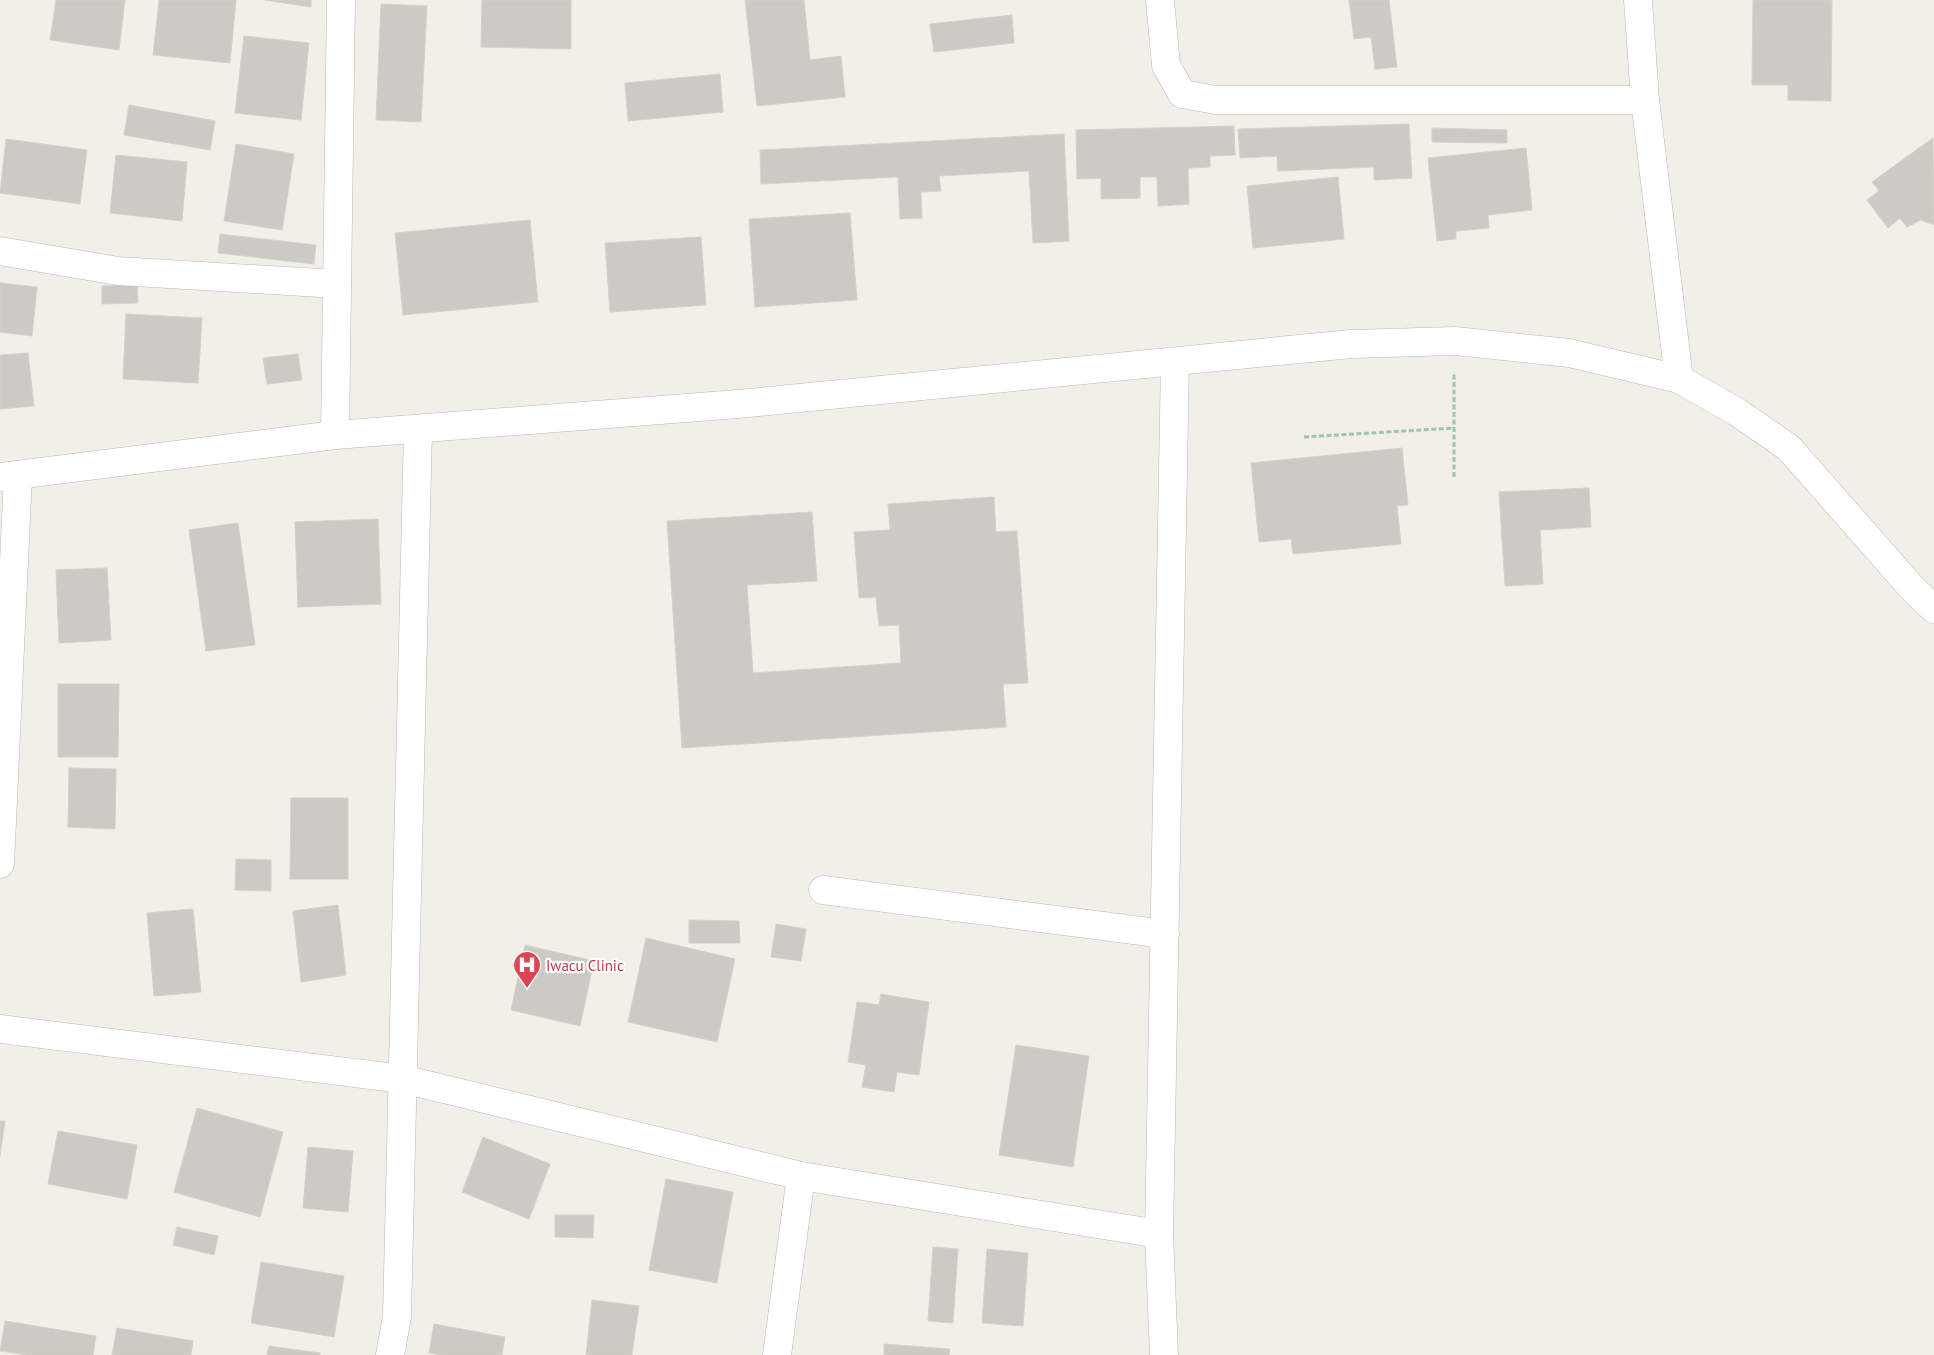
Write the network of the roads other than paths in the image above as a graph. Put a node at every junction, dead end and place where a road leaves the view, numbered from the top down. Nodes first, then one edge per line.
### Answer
1 (341, 0) edge
2 (1160, 0) edge
3 (1638, 0) edge
4 (1644, 100) junction
5 (0, 251) edge
6 (337, 284) junction
7 (1175, 362) junction
8 (1679, 379) junction
9 (418, 428) junction
10 (335, 435) junction
11 (9, 476) edge
12 (1934, 609) edge
13 (0, 864) edge
14 (823, 890) dead end
15 (1164, 934) junction
16 (0, 1029) edge
17 (403, 1079) junction
18 (801, 1176) junction
19 (1159, 1234) junction
20 (390, 1355) edge
21 (777, 1355) edge
22 (1164, 1355) edge

1 - 6 street
2 - 4 street
3 - 4 street
4 - 8 street
5 - 6 street
6 - 10 street
7 - 8 street
7 - 9 street
7 - 15 street
8 - 12 street
9 - 10 street
9 - 17 street
10 - 11 street
11 - 13 street
14 - 15 street
15 - 19 street
16 - 17 street
17 - 18 street
17 - 20 street
18 - 19 street
18 - 21 street
19 - 22 street

